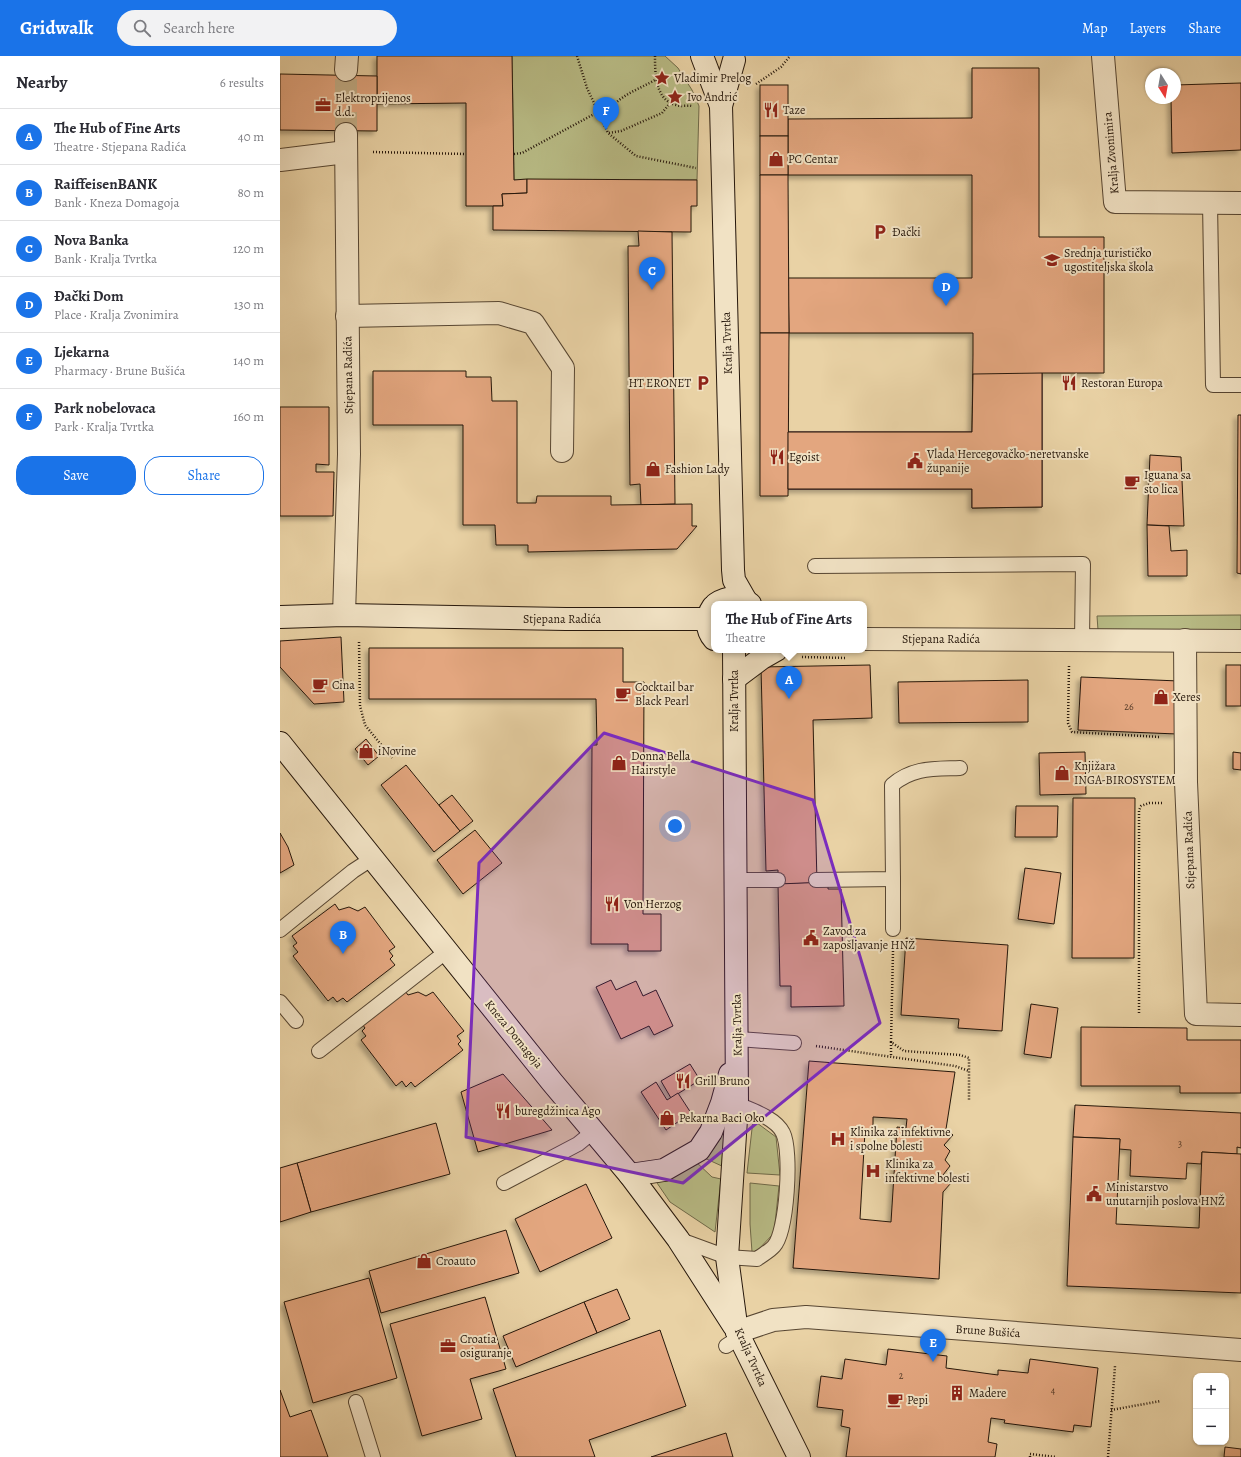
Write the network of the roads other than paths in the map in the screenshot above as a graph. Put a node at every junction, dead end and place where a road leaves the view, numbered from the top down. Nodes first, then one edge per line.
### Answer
1 (702, 56) edge
2 (1103, 56) edge
3 (737, 58) edge
4 (721, 106) junction
5 (280, 160) edge
6 (1210, 202) junction
7 (1241, 202) edge
8 (347, 316) junction
9 (1241, 385) edge
10 (562, 451) dead end
11 (815, 566) dead end
12 (734, 580) junction
13 (722, 601) edge
14 (734, 601) edge
15 (746, 601) edge
16 (747, 601) edge
17 (711, 614) edge
18 (351, 616) junction
19 (284, 619) edge
20 (867, 639) edge
21 (1082, 640) junction
22 (1185, 640) junction
23 (1241, 641) edge
24 (734, 653) edge
25 (771, 653) edge
26 (734, 679) junction
27 (280, 744) edge
28 (960, 768) dead end
29 (373, 858) junction
30 (893, 879) junction
31 (736, 880) junction
32 (778, 880) dead end
33 (816, 880) dead end
34 (893, 929) road end
35 (280, 930) edge
36 (447, 951) junction
37 (280, 1002) edge
38 (1241, 1014) edge
39 (296, 1021) dead end
40 (738, 1042) junction
41 (794, 1043) road end
42 (318, 1051) dead end
43 (737, 1104) junction
44 (594, 1131) junction
45 (630, 1175) junction
46 (504, 1183) dead end
47 (678, 1239) junction
48 (727, 1257) junction
49 (735, 1338) junction
50 (1241, 1350) edge
51 (356, 1402) dead end
52 (373, 1457) edge
53 (798, 1457) edge

1 - 3 street
1 - 4 street, Kralja Tvrtka
2 - 6 street, Kralja Zvonimira
3 - 4 street, Kralja Tvrtka
4 - 12 street, Kralja Tvrtka
5 - 8 street, Stjepana Radića
6 - 7 street, Kralja Zvonimira
6 - 9 lane
8 - 10 street
8 - 18 street, Stjepana Radića
11 - 21 lane
12 - 13 street
12 - 16 street
14 - 15 street, Stjepana Radića
17 - 18 street, Stjepana Radića
18 - 19 street, Stjepana Radića
20 - 21 street, Stjepana Radića
21 - 22 street, Stjepana Radića
22 - 23 street, Stjepana Radića
22 - 38 street, Stjepana Radića
24 - 26 street, Kralja Tvrtka
25 - 26 street
26 - 31 street, Kralja Tvrtka
27 - 29 street, Kneza Domagoja
28 - 30 lane
29 - 35 lane
29 - 36 street, Kneza Domagoja
30 - 33 lane
30 - 34 lane
31 - 32 lane
31 - 40 street, Kralja Tvrtka
36 - 42 lane
36 - 44 street, Kneza Domagoja
37 - 39 lane
40 - 41 lane
40 - 43 street, Kralja Tvrtka
40 - 45 street
43 - 48 street, Kralja Tvrtka
43 - 48 lane
44 - 45 street, Kneza Domagoja
44 - 46 lane
45 - 47 street, Kneza Domagoja
47 - 48 lane
47 - 49 street, Kneza Domagoja
48 - 49 street, Kralja Tvrtka
49 - 50 street, Brune Bušića
49 - 53 street, Kralja Tvrtka
51 - 52 lane

